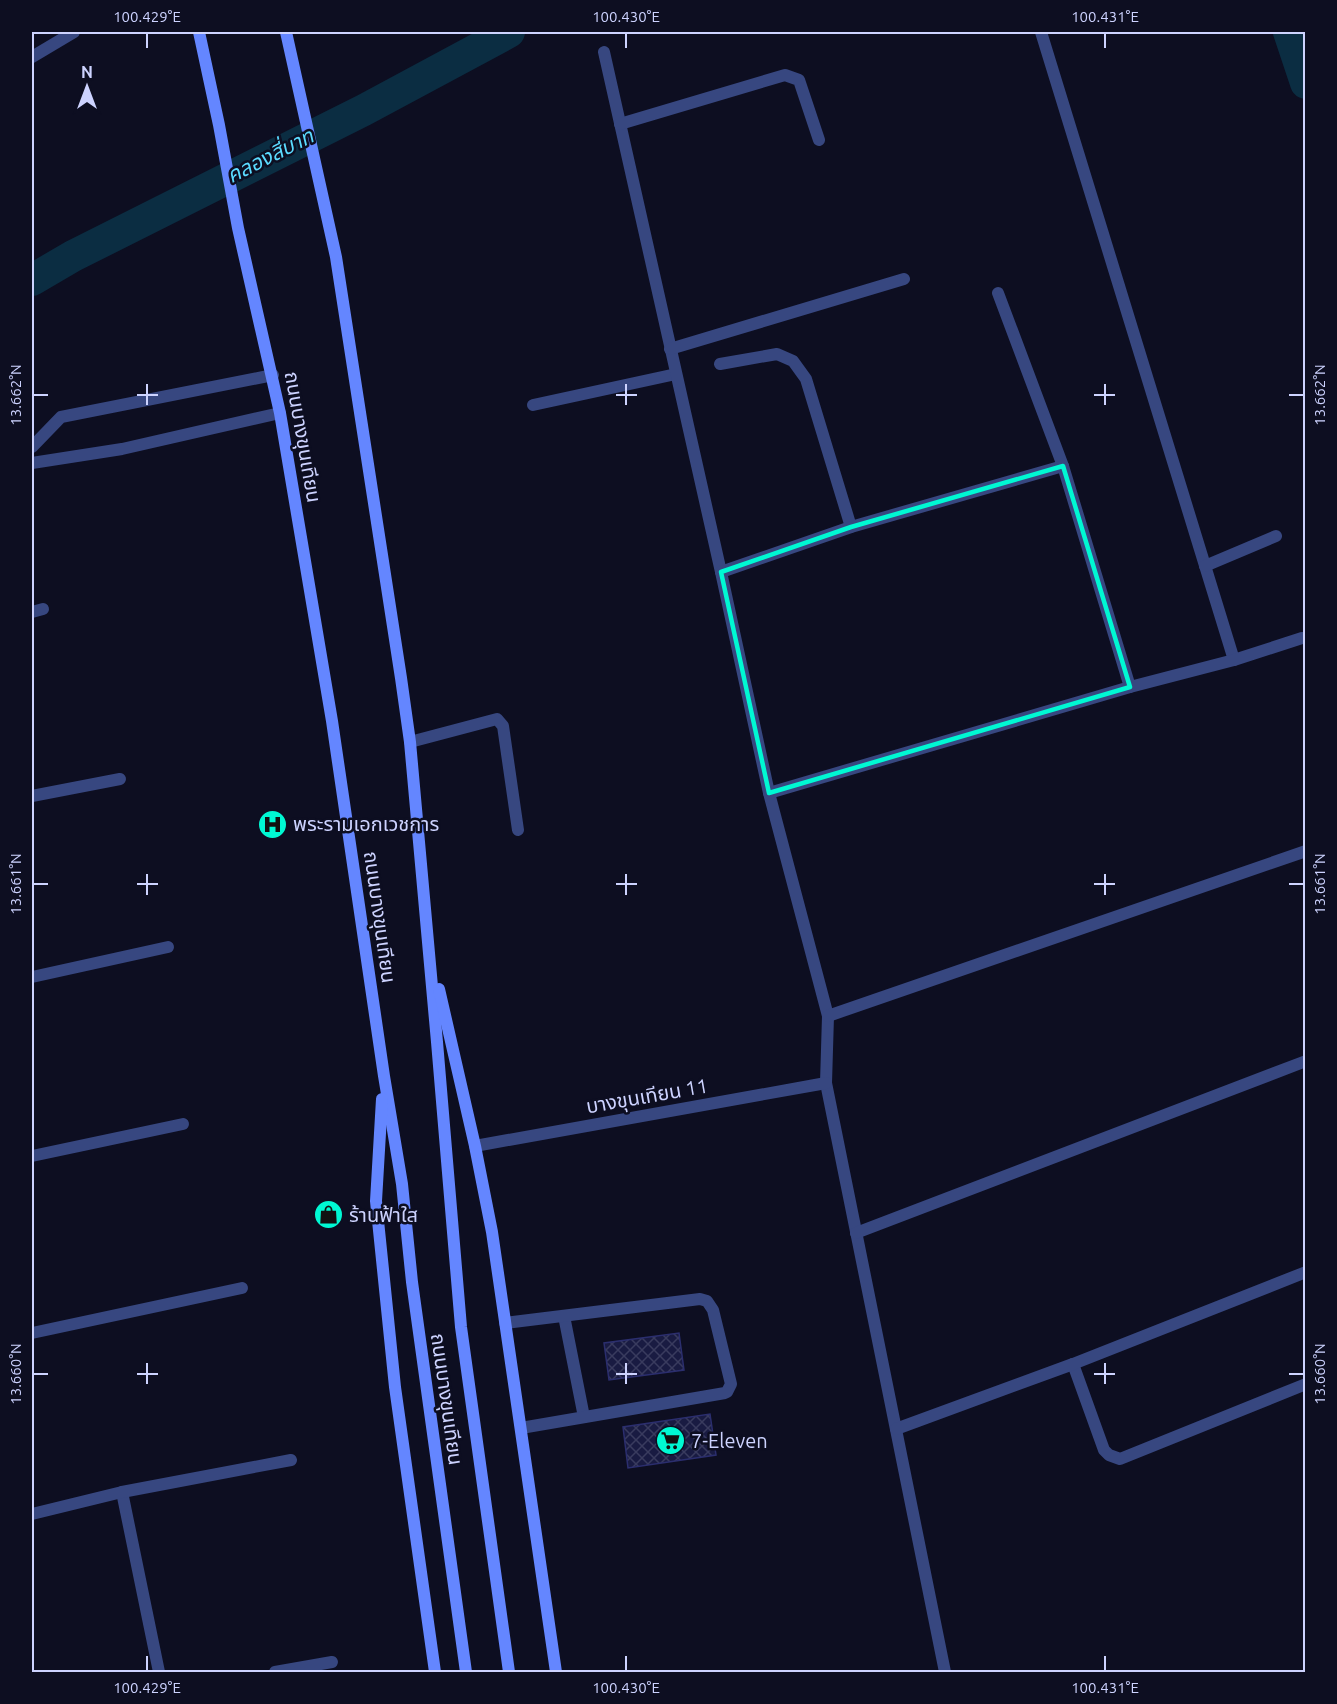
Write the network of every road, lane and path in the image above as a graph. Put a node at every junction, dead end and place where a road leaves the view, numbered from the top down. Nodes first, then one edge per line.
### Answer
1 (74, 32) edge
2 (199, 32) edge
3 (286, 32) edge
4 (1041, 32) edge
5 (604, 52) dead end
6 (32, 57) edge
7 (620, 124) junction
8 (819, 140) dead end
9 (904, 279) dead end
10 (998, 293) dead end
11 (670, 349) junction
12 (720, 364) dead end
13 (676, 374) junction
14 (273, 375) junction
15 (533, 405) dead end
16 (280, 413) junction
17 (32, 447) edge
18 (32, 463) edge
19 (1063, 466) junction
20 (850, 527) junction
21 (1276, 536) dead end
22 (1205, 566) junction
23 (721, 572) junction
24 (1302, 638) dead end
25 (1234, 660) junction
26 (1130, 687) junction
27 (410, 742) junction
28 (120, 779) dead end
29 (769, 793) junction
30 (32, 796) edge
31 (518, 830) dead end
32 (1305, 851) edge
33 (427, 942) junction
34 (168, 947) dead end
35 (32, 977) edge
36 (828, 1016) junction
37 (1305, 1061) edge
38 (384, 1076) junction
39 (826, 1083) junction
40 (183, 1124) dead end
41 (475, 1146) junction
42 (32, 1156) edge
43 (856, 1233) junction
44 (1305, 1272) edge
45 (242, 1288) dead end
46 (564, 1316) junction
47 (505, 1323) junction
48 (32, 1333) edge
49 (1073, 1364) junction
50 (1305, 1384) edge
51 (584, 1417) junction
52 (521, 1428) junction
53 (896, 1429) junction
54 (291, 1460) dead end
55 (122, 1492) junction
56 (32, 1514) edge
57 (332, 1662) dead end
58 (159, 1672) edge
59 (275, 1672) edge
60 (435, 1672) edge
61 (466, 1672) edge
62 (509, 1672) edge
63 (556, 1672) edge
64 (945, 1672) edge

1 - 6 street
2 - 14 main road, ถนนบางขุนเทียน
3 - 27 main road, ถนนบางขุนเทียน
4 - 22 street
5 - 7 street
7 - 8 street
7 - 11 street
9 - 11 street
10 - 19 street
11 - 13 street
12 - 20 street
13 - 15 street
13 - 23 street
14 - 16 main road, ถนนบางขุนเทียน
14 - 17 street
16 - 18 street
16 - 38 main road, ถนนบางขุนเทียน
19 - 20 street
19 - 26 street
20 - 23 street
21 - 22 street
22 - 25 street
23 - 29 street
24 - 25 street
25 - 26 street
26 - 29 street
27 - 31 street
27 - 33 main road, ถนนบางขุนเทียน
28 - 30 street
29 - 36 street
32 - 36 street
33 - 41 main road
33 - 62 main road, ถนนบางขุนเทียน
34 - 35 street
36 - 39 street
37 - 43 street
38 - 60 main road
38 - 61 main road, ถนนบางขุนเทียน
39 - 41 street, บางขุนเทียน 11
39 - 43 street
40 - 42 street
41 - 47 main road
43 - 53 street
44 - 49 street
45 - 48 street
46 - 47 street
46 - 51 street
46 - 51 street
47 - 52 main road
49 - 50 street
49 - 53 street
51 - 52 street
52 - 63 main road
53 - 64 street
54 - 55 street
55 - 56 street
55 - 58 street
57 - 59 street

